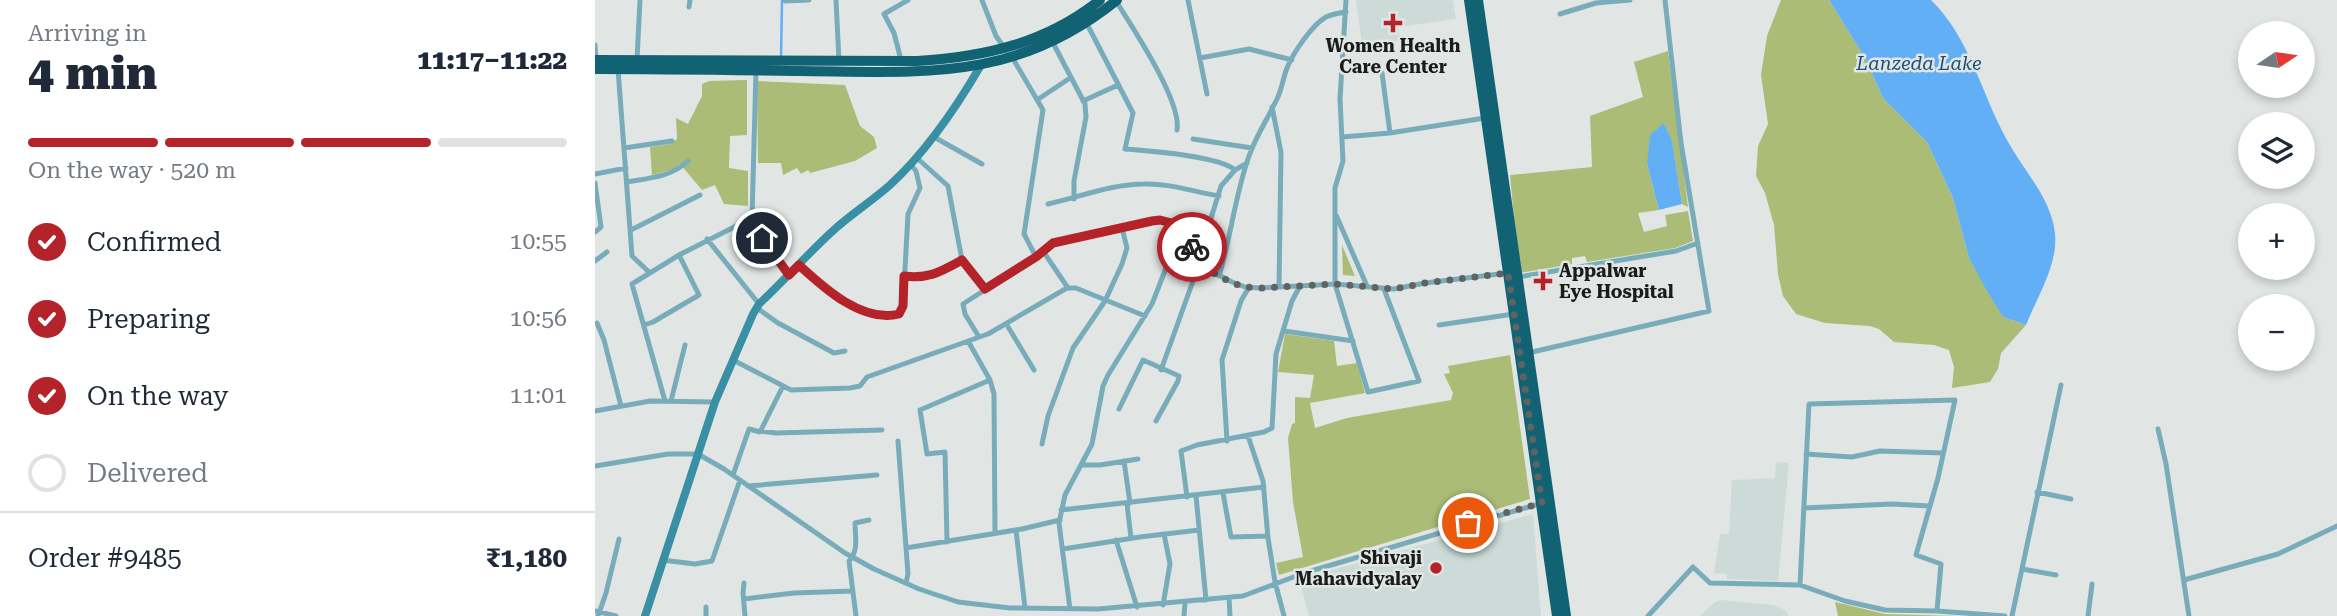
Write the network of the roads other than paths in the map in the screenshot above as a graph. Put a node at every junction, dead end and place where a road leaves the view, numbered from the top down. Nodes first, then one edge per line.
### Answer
1 (640, 0) edge
2 (809, 0) edge
3 (836, 0) edge
4 (908, 0) edge
5 (982, 0) edge
6 (1100, 0) edge
7 (1188, 0) edge
8 (1346, 0) edge
9 (1469, 0) edge
10 (1478, 0) edge
11 (1630, 0) edge
12 (1665, 0) edge
13 (1116, 1) edge
14 (785, 2) edge
15 (1346, 12) junction
16 (1560, 14) dead end
17 (1086, 22) junction
18 (1052, 41) junction
19 (595, 45) edge
20 (1009, 53) junction
21 (1200, 58) junction
22 (637, 60) junction
23 (1292, 60) junction
24 (839, 61) junction
25 (902, 61) junction
26 (595, 63) edge
27 (981, 65) junction
28 (618, 69) junction
29 (756, 70) junction
30 (1382, 73) dead end
31 (1070, 78) junction
32 (1118, 85) junction
33 (1207, 94) dead end
34 (1037, 100) junction
35 (1083, 101) junction
36 (1272, 107) junction
37 (1485, 118) junction
38 (1177, 130) dead end
39 (1390, 133) junction
40 (933, 136) junction
41 (1342, 138) junction
42 (1193, 139) dead end
43 (672, 141) dead end
44 (624, 148) junction
45 (1252, 148) junction
46 (688, 161) dead end
47 (914, 161) junction
48 (1247, 163) junction
49 (982, 164) dead end
50 (626, 168) junction
51 (1235, 170) junction
52 (595, 174) edge
53 (627, 182) junction
54 (595, 183) edge
55 (700, 195) dead end
56 (1219, 196) junction
57 (1074, 199) junction
58 (1048, 204) dead end
59 (1335, 212) junction
60 (748, 220) junction
61 (1122, 228) junction
62 (631, 230) junction
63 (595, 232) edge
64 (1205, 232) junction
65 (708, 239) junction
66 (1698, 243) junction
67 (1192, 247) junction
68 (1043, 251) junction
69 (607, 252) dead end
70 (679, 255) junction
71 (1036, 257) junction
72 (962, 260) junction
73 (595, 261) edge
74 (1196, 263) junction
75 (799, 265) junction
76 (650, 273) junction
77 (789, 275) junction
78 (1513, 275) junction
79 (904, 276) junction
80 (1219, 276) junction
81 (1335, 284) junction
82 (1300, 286) junction
83 (1367, 286) junction
84 (1249, 287) junction
85 (1279, 287) junction
86 (1067, 288) junction
87 (985, 289) junction
88 (1384, 289) junction
89 (1105, 301) junction
90 (758, 306) junction
91 (1514, 314) junction
92 (1145, 316) junction
93 (597, 323) dead end
94 (1007, 324) junction
95 (644, 325) junction
96 (1439, 325) dead end
97 (1284, 331) junction
98 (979, 337) junction
99 (968, 341) junction
100 (1353, 341) junction
101 (685, 345) dead end
102 (845, 351) dead end
103 (1528, 353) junction
104 (733, 360) junction
105 (1034, 370) dead end
106 (1161, 370) junction
107 (990, 380) junction
108 (2061, 385) dead end
109 (783, 386) junction
110 (668, 401) junction
111 (715, 402) junction
112 (621, 406) junction
113 (1119, 409) dead end
114 (595, 411) edge
115 (1156, 421) dead end
116 (2158, 429) dead end
117 (882, 430) dead end
118 (760, 431) junction
119 (1248, 436) junction
120 (898, 441) dead end
121 (1227, 441) junction
122 (1042, 444) dead end
123 (1943, 453) junction
124 (698, 454) junction
125 (1806, 454) junction
126 (1138, 459) dead end
127 (1124, 461) junction
128 (1082, 465) junction
129 (595, 466) edge
130 (733, 475) junction
131 (877, 475) dead end
132 (740, 480) junction
133 (748, 486) junction
134 (1264, 487) junction
135 (2037, 492) junction
136 (1223, 493) junction
137 (1196, 496) junction
138 (1187, 497) junction
139 (2071, 499) dead end
140 (1128, 503) junction
141 (1546, 503) junction
142 (1930, 506) junction
143 (1804, 508) junction
144 (1061, 510) junction
145 (869, 520) dead end
146 (1060, 520) junction
147 (2337, 526) edge
148 (1016, 530) junction
149 (1199, 530) junction
150 (995, 533) junction
151 (1164, 534) junction
152 (1268, 536) junction
153 (1131, 538) junction
154 (619, 539) dead end
155 (1116, 540) junction
156 (947, 542) junction
157 (906, 548) junction
158 (1063, 549) junction
159 (853, 557) junction
160 (662, 560) junction
161 (2022, 569) junction
162 (2056, 575) dead end
163 (2184, 580) junction
164 (1275, 582) junction
165 (744, 583) dead end
166 (906, 583) junction
167 (2092, 584) dead end
168 (1800, 585) junction
169 (853, 591) junction
170 (1229, 598) junction
171 (744, 599) junction
172 (1206, 600) junction
173 (1185, 603) junction
174 (1163, 605) junction
175 (980, 606) junction
176 (706, 607) dead end
177 (1134, 607) junction
178 (1025, 608) junction
179 (1070, 609) junction
180 (1937, 611) junction
181 (598, 613) edge
182 (1096, 613) edge
183 (979, 615) edge
184 (616, 616) edge
185 (645, 616) edge
186 (706, 616) edge
187 (745, 616) edge
188 (856, 616) edge
189 (1133, 616) edge
190 (1184, 616) edge
191 (1230, 616) edge
192 (1284, 616) edge
193 (1557, 616) edge
194 (1566, 616) edge
195 (1648, 616) edge
196 (2005, 616) edge
197 (2013, 616) edge
198 (2088, 616) edge
199 (2189, 616) edge

1 - 22 street
2 - 14 street
3 - 24 street
4 - 25 street
5 - 20 street
6 - 20 highway
7 - 21 street
8 - 15 street
9 - 37 highway
10 - 78 highway
11 - 16 street
12 - 66 street
13 - 17 highway
13 - 38 street
15 - 23 street
15 - 41 street
17 - 18 highway
17 - 32 street
18 - 20 highway
18 - 31 street
19 - 26 street
20 - 25 highway
20 - 27 highway
20 - 34 street
21 - 23 street
21 - 33 street
22 - 24 highway
22 - 26 highway
23 - 36 street
24 - 25 highway
26 - 28 highway
27 - 29 highway
27 - 40 street
28 - 29 highway
28 - 44 street
29 - 60 street
30 - 39 street
31 - 34 street
31 - 35 street
32 - 35 street
32 - 51 street
34 - 71 street
35 - 57 street
36 - 45 street
36 - 85 street
37 - 39 street
37 - 78 highway
39 - 41 street
40 - 47 street
40 - 49 street
41 - 59 street
42 - 45 street
43 - 44 street
44 - 50 street
45 - 48 street
46 - 53 street
47 - 72 street
47 - 75 street
47 - 79 street
48 - 51 street
48 - 80 street
50 - 52 street
50 - 53 street
51 - 56 street
53 - 62 street
54 - 63 street
55 - 62 street
56 - 57 street
56 - 64 street
57 - 58 street
59 - 81 street
59 - 83 street
60 - 65 street
60 - 77 street
61 - 64 street
61 - 68 street
61 - 89 street
62 - 76 street
64 - 67 street
65 - 70 street
65 - 90 street
66 - 78 street
66 - 103 street
67 - 74 street
67 - 92 street
68 - 71 street
68 - 86 street
69 - 73 street
70 - 76 street
70 - 95 street
71 - 87 street
72 - 79 street
72 - 87 street
74 - 80 street
74 - 106 street
75 - 77 street
75 - 79 street
76 - 95 street
77 - 90 street
78 - 88 street
78 - 91 highway
78 - 103 highway
80 - 84 street
81 - 82 street
81 - 83 street
81 - 100 street
82 - 85 street
82 - 97 street
83 - 88 street
84 - 85 street
84 - 121 street
86 - 89 street
86 - 94 street
87 - 98 street
88 - 100 street
89 - 92 street
89 - 122 street
90 - 102 street
90 - 104 street
91 - 96 street
91 - 141 highway
92 - 128 street
93 - 112 street
94 - 98 street
94 - 105 street
95 - 110 street
97 - 100 street
97 - 119 street
98 - 99 street
99 - 107 street
99 - 109 street
101 - 110 street
103 - 141 highway
104 - 109 street
104 - 111 street
106 - 113 street
106 - 115 street
107 - 150 street
107 - 156 street
108 - 135 street
109 - 118 street
110 - 111 street
110 - 112 street
111 - 124 street
112 - 114 street
116 - 163 street
117 - 118 street
118 - 130 street
119 - 121 street
119 - 134 street
120 - 157 street
121 - 138 street
123 - 125 street
123 - 125 street
123 - 142 street
124 - 129 street
124 - 130 street
124 - 160 street
125 - 143 street
126 - 127 street
127 - 128 street
127 - 140 street
128 - 144 street
130 - 132 street
131 - 133 street
132 - 133 street
132 - 160 street
133 - 159 street
134 - 136 street
134 - 152 street
135 - 139 street
135 - 161 street
136 - 137 street
136 - 152 street
137 - 138 street
137 - 149 street
138 - 140 street
140 - 144 street
140 - 153 street
141 - 164 street
141 - 193 highway
141 - 194 highway
142 - 143 street
142 - 180 street
143 - 168 street
144 - 146 street
145 - 159 street
146 - 148 street
146 - 158 street
147 - 163 street
148 - 150 street
148 - 178 street
149 - 151 street
149 - 172 street
150 - 156 street
151 - 153 street
151 - 174 street
152 - 164 street
153 - 155 street
154 - 181 street
155 - 158 street
155 - 177 street
156 - 157 street
157 - 166 street
158 - 179 street
159 - 166 street
159 - 169 street
160 - 185 street
161 - 162 street
161 - 197 street
163 - 199 street
164 - 170 street
164 - 192 street
165 - 171 street
166 - 175 street
167 - 198 street
168 - 180 street
168 - 195 street
169 - 171 street
169 - 188 street
170 - 172 street
170 - 191 street
171 - 187 street
172 - 173 street
173 - 174 street
173 - 190 street
174 - 177 street
175 - 178 street
175 - 183 street
176 - 186 street
177 - 182 street
177 - 189 street
178 - 179 street
179 - 182 street
180 - 196 street
181 - 184 street

